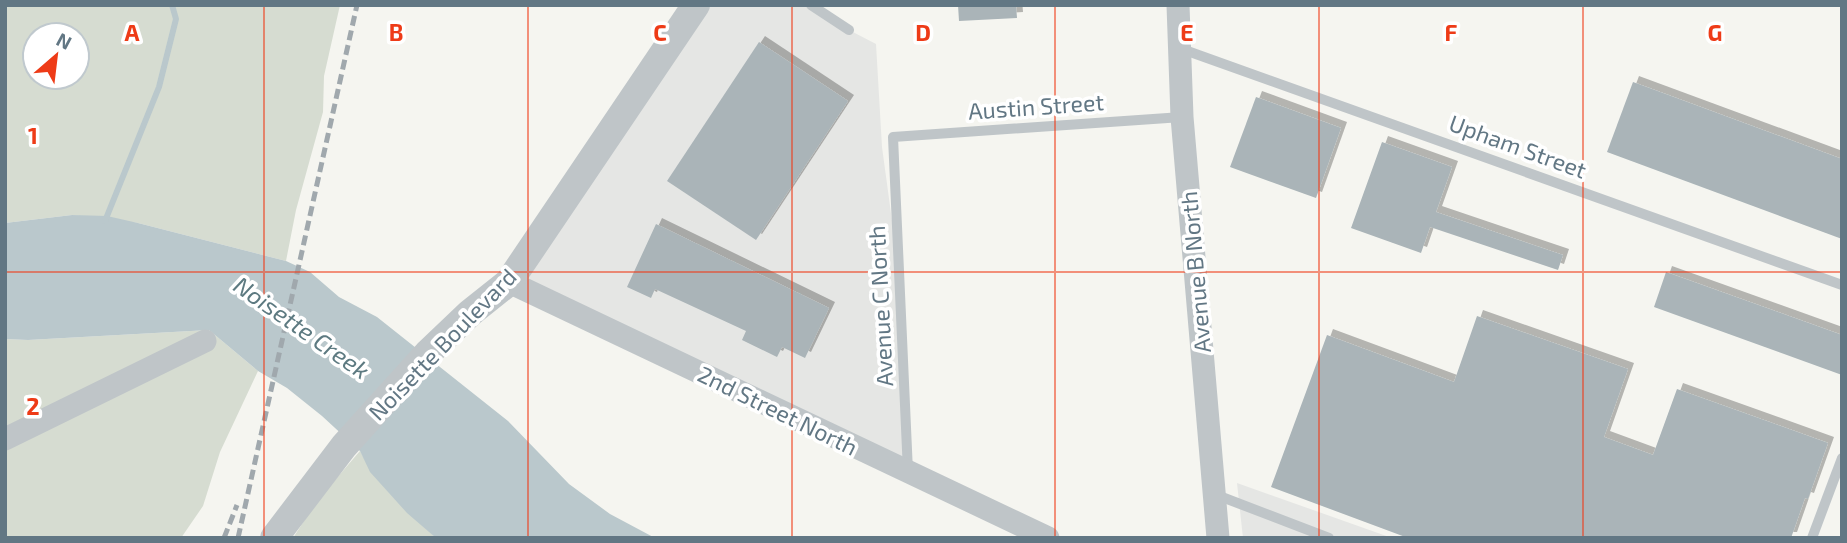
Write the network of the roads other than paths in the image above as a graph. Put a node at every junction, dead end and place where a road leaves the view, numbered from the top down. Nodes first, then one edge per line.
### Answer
1 (696, 5) edge
2 (811, 5) edge
3 (1178, 5) edge
4 (849, 30) dead end
5 (1179, 48) junction
6 (1182, 117) junction
7 (893, 137) joint
8 (509, 282) junction
9 (1842, 285) edge
10 (205, 341) dead end
11 (5, 439) edge
12 (1842, 458) edge
13 (908, 472) junction
14 (1214, 494) junction
15 (274, 538) edge
16 (1048, 538) edge
17 (1218, 538) edge
18 (1329, 538) edge
19 (1812, 538) edge

1 - 8 street, Noisette Boulevard
2 - 4 lane
3 - 5 street, Avenue B North
5 - 6 street, Avenue B North
5 - 9 lane, Upham Street
6 - 7 lane, Austin Street
6 - 14 street, Avenue B North
7 - 13 lane, Avenue C North
8 - 13 street, 2nd Street North
8 - 15 street, Noisette Boulevard
10 - 11 street
12 - 19 lane
13 - 16 street, 2nd Street North
14 - 17 street, Avenue B North
14 - 18 lane

